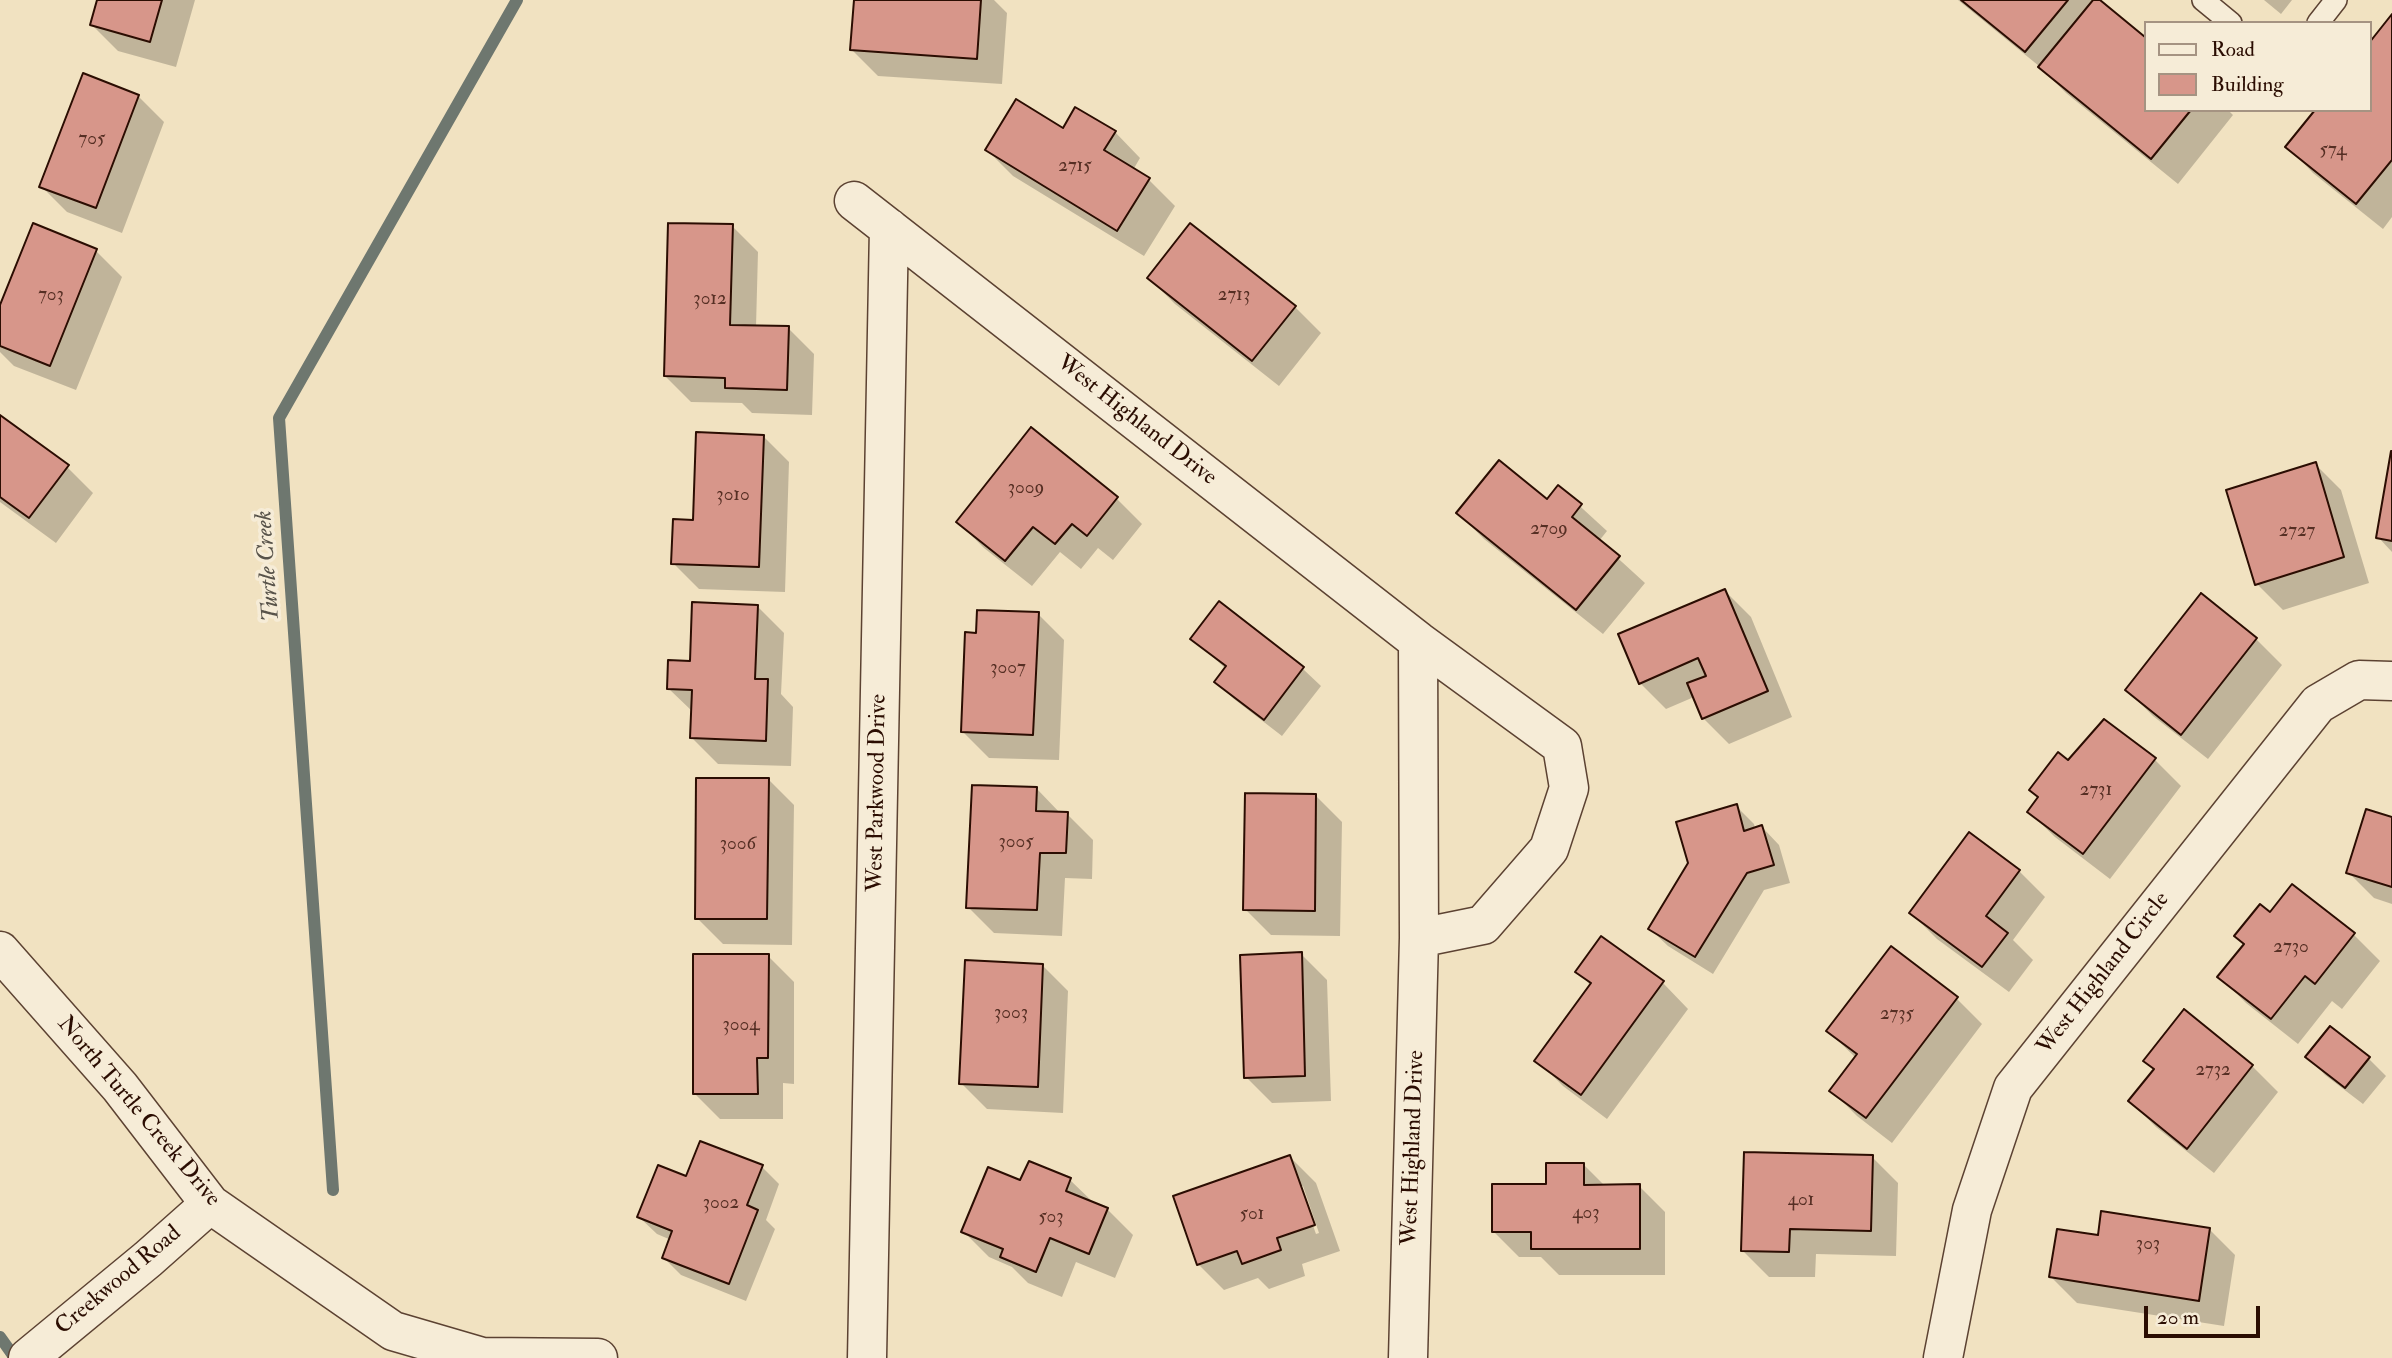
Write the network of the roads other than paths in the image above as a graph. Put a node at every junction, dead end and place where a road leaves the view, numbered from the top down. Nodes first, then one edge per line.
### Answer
1 (2203, 0) edge
2 (2336, 0) edge
3 (2229, 21) edge
4 (2320, 21) edge
5 (854, 201) dead end
6 (889, 228) junction
7 (1418, 641) junction
8 (2392, 681) edge
9 (1419, 938) junction
10 (0, 951) edge
11 (210, 1204) junction
12 (28, 1358) edge
13 (598, 1358) edge
14 (867, 1358) edge
15 (1408, 1358) edge
16 (1943, 1358) edge

1 - 3 lane
2 - 4 lane
5 - 6 street, West Highland Drive
6 - 7 street, West Highland Drive
6 - 14 street, West Parkwood Drive
7 - 9 street, West Highland Drive
7 - 9 street, West Highland Drive
8 - 16 street, West Highland Circle
9 - 15 street, West Highland Drive
10 - 11 street, North Turtle Creek Drive
11 - 12 street, Creekwood Road
11 - 13 street, North Turtle Creek Drive

